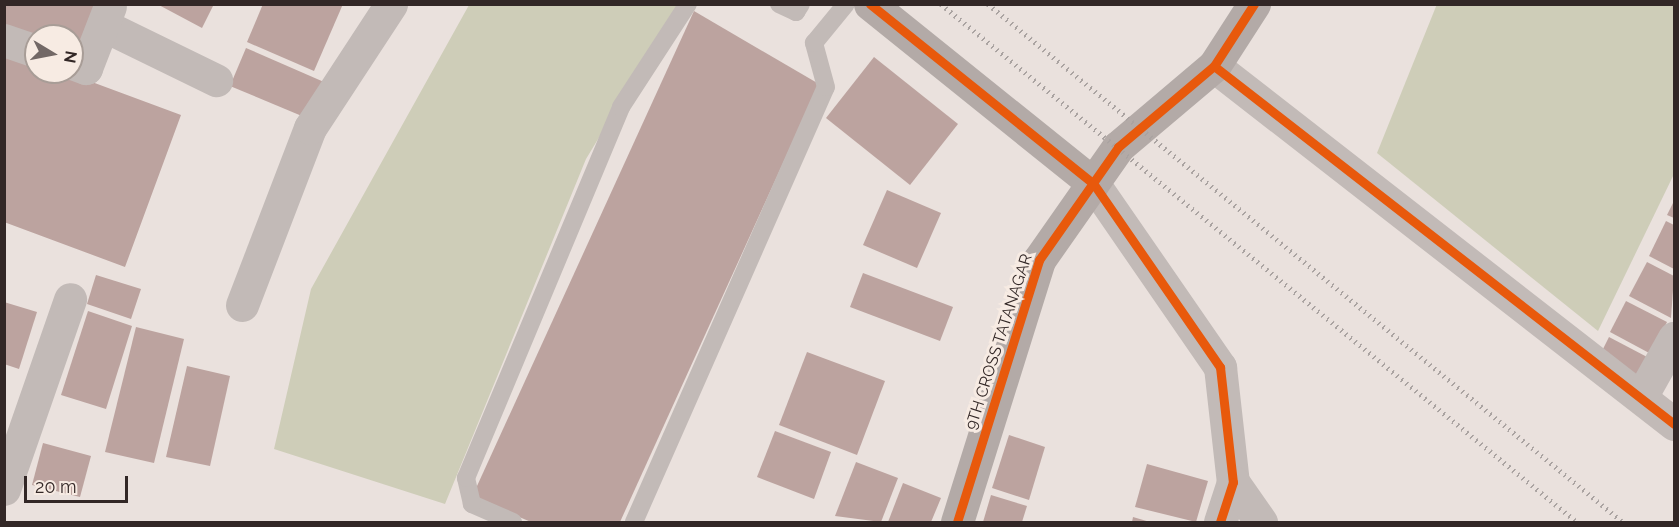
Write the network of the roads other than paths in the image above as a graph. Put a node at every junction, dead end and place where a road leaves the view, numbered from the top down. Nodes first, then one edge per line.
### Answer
1 (391, 4) edge
2 (688, 4) edge
3 (779, 4) edge
4 (801, 4) edge
5 (846, 4) edge
6 (870, 4) edge
7 (1254, 4) edge
8 (107, 15) edge
9 (4, 40) edge
10 (24, 47) edge
11 (1214, 66) junction
12 (84, 67) edge
13 (216, 80) dead end
14 (1094, 183) junction
15 (70, 299) dead end
16 (242, 305) dead end
17 (1674, 338) edge
18 (1641, 398) junction
19 (1674, 424) edge
20 (1233, 482) junction
21 (4, 489) edge
22 (513, 522) edge
23 (634, 522) edge
24 (957, 522) edge
25 (1220, 522) edge
26 (1261, 522) edge

1 - 16 street
2 - 22 lane
3 - 4 lane
5 - 23 lane
6 - 14 street
7 - 11 street, 9TH CROSS TATANAGAR
8 - 12 street
8 - 13 street
9 - 10 street
11 - 14 street, 9TH CROSS TATANAGAR
11 - 18 street
14 - 20 street
14 - 24 street, 9TH CROSS TATANAGAR
15 - 21 street
17 - 18 street
18 - 19 street
20 - 25 street
20 - 26 street

